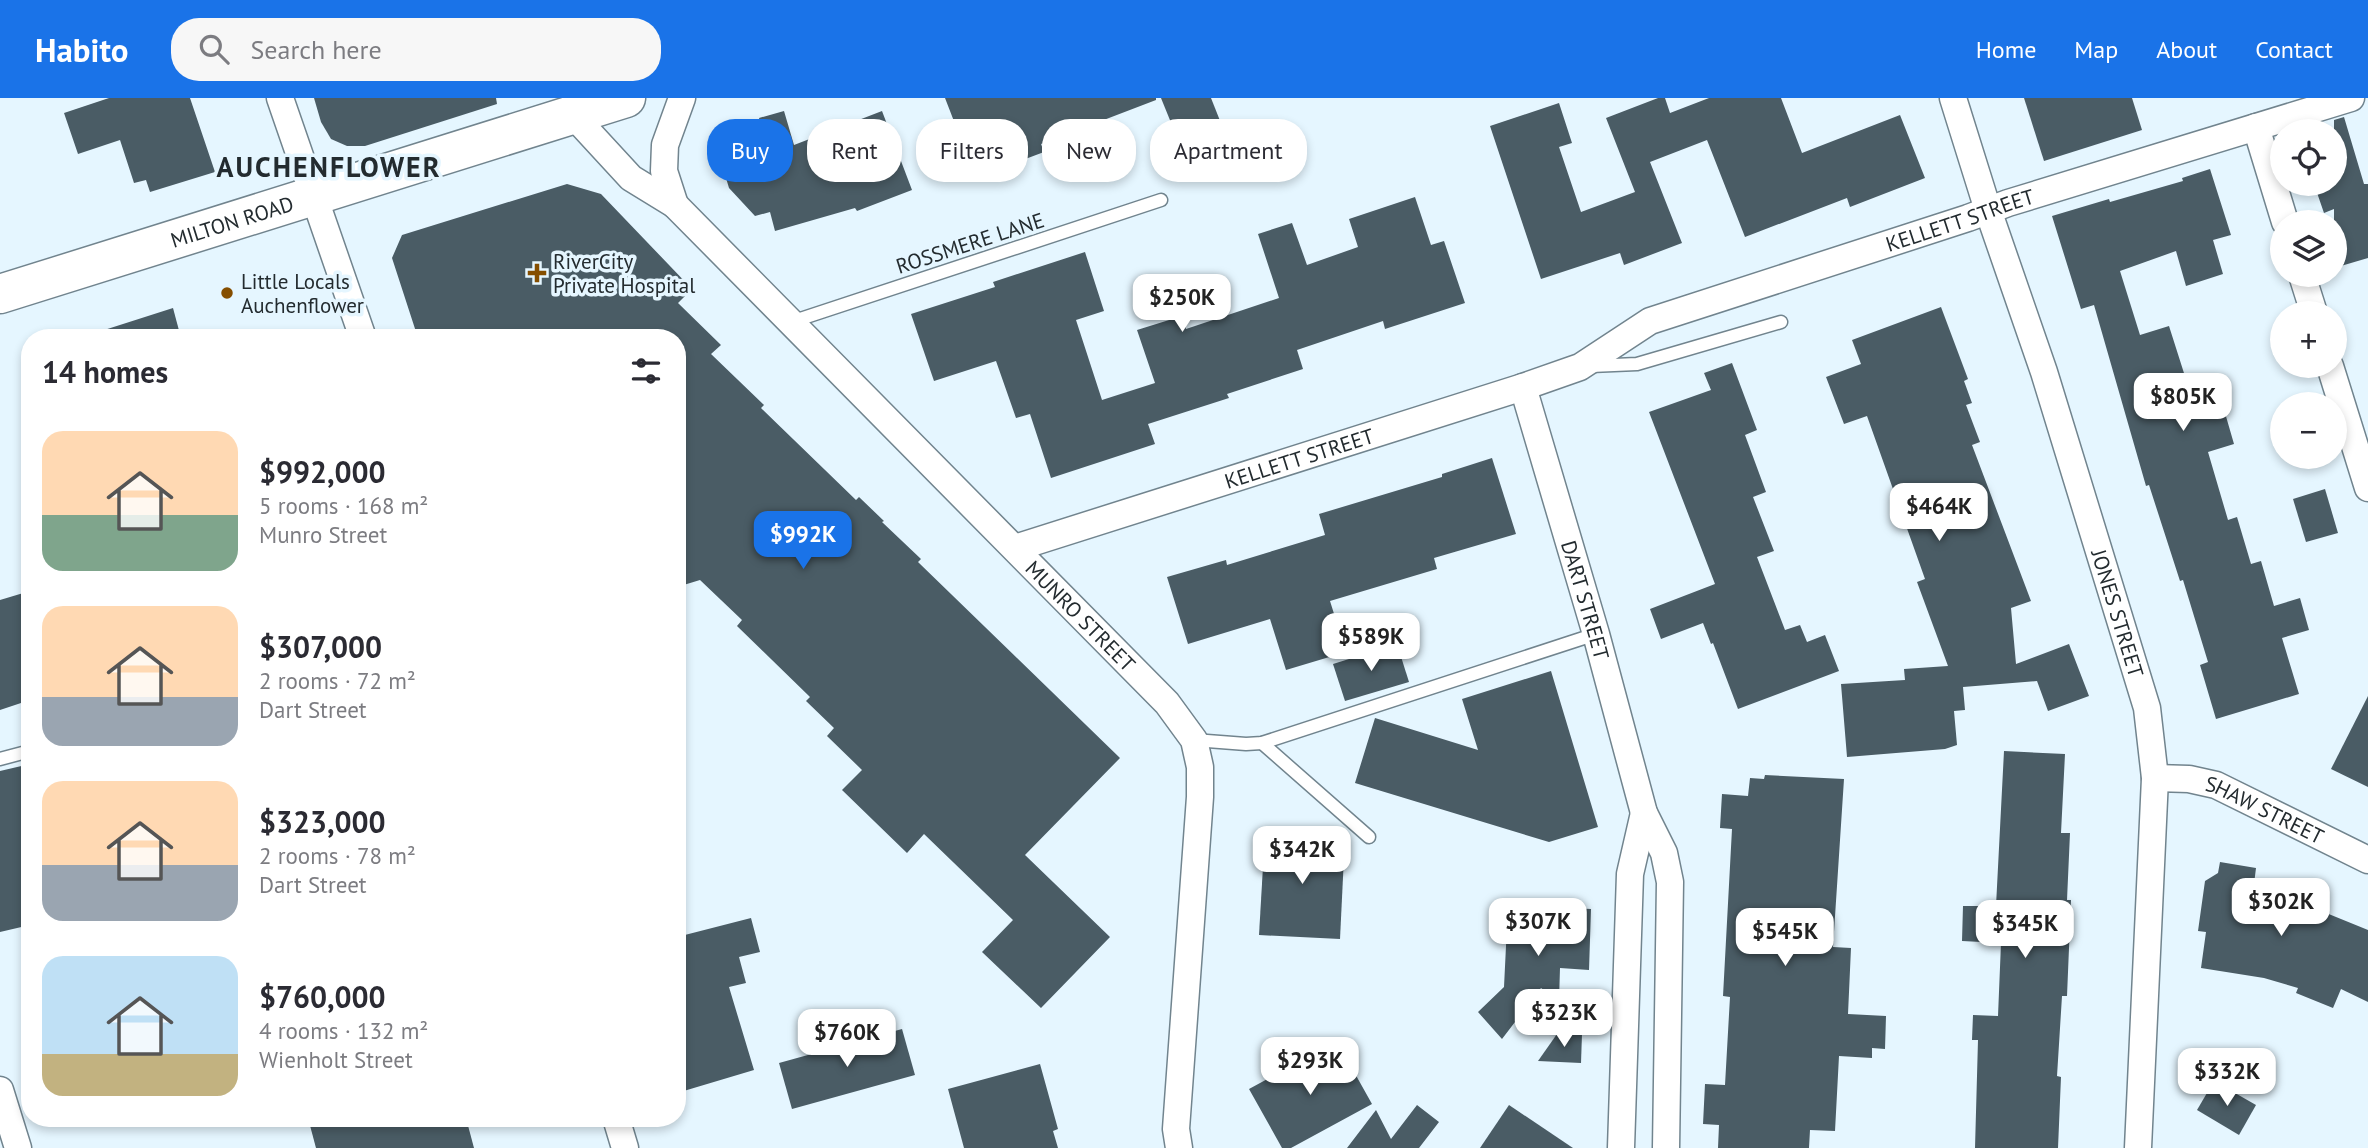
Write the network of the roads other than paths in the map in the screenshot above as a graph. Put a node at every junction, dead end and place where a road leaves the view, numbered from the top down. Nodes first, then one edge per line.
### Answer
1 (280, 98) edge
2 (626, 98) edge
3 (681, 98) edge
4 (1953, 98) edge
5 (2351, 98) edge
6 (572, 114) junction
7 (2256, 127) junction
8 (313, 194) junction
9 (1161, 200) dead end
10 (675, 205) junction
11 (1988, 210) junction
12 (2281, 210) edge
13 (0, 294) edge
14 (791, 322) junction
15 (1781, 322) dead end
16 (360, 329) edge
17 (1580, 367) junction
18 (2334, 378) edge
19 (1523, 387) junction
20 (2368, 488) edge
21 (1015, 548) junction
22 (1596, 634) junction
23 (1194, 740) junction
24 (1262, 743) junction
25 (21, 753) edge
26 (0, 759) edge
27 (2155, 778) junction
28 (1644, 813) junction
29 (1369, 837) dead end
30 (2368, 860) edge
31 (0, 1090) edge
32 (618, 1127) edge
33 (18, 1148) edge
34 (625, 1148) edge
35 (1179, 1148) edge
36 (1622, 1148) edge
37 (1666, 1148) edge
38 (2138, 1148) edge

1 - 8 street
2 - 6 main road, MILTON ROAD
3 - 10 street, MUNRO STREET
4 - 11 street, JONES STREET
5 - 7 street, KELLETT STREET
6 - 8 main road, MILTON ROAD
6 - 10 street, MUNRO STREET
7 - 11 street, KELLETT STREET
7 - 12 street
8 - 13 main road, MILTON ROAD
8 - 16 street
9 - 14 lane, ROSSMERE LANE
10 - 14 street, MUNRO STREET
11 - 17 street, KELLETT STREET
11 - 27 street, JONES STREET
14 - 21 street, MUNRO STREET
15 - 17 lane, KELLETT STREET
17 - 19 street, KELLETT STREET
18 - 20 street
19 - 21 street, KELLETT STREET
19 - 22 street, DART STREET
21 - 23 street, MUNRO STREET
22 - 24 lane
22 - 28 street, DART STREET
23 - 24 lane
23 - 35 street, MUNRO STREET
24 - 29 lane
25 - 26 lane
27 - 30 street, SHAW STREET
27 - 38 street, JONES STREET
28 - 36 street, DART STREET
28 - 37 street, DART STREET
31 - 33 street
32 - 34 street

